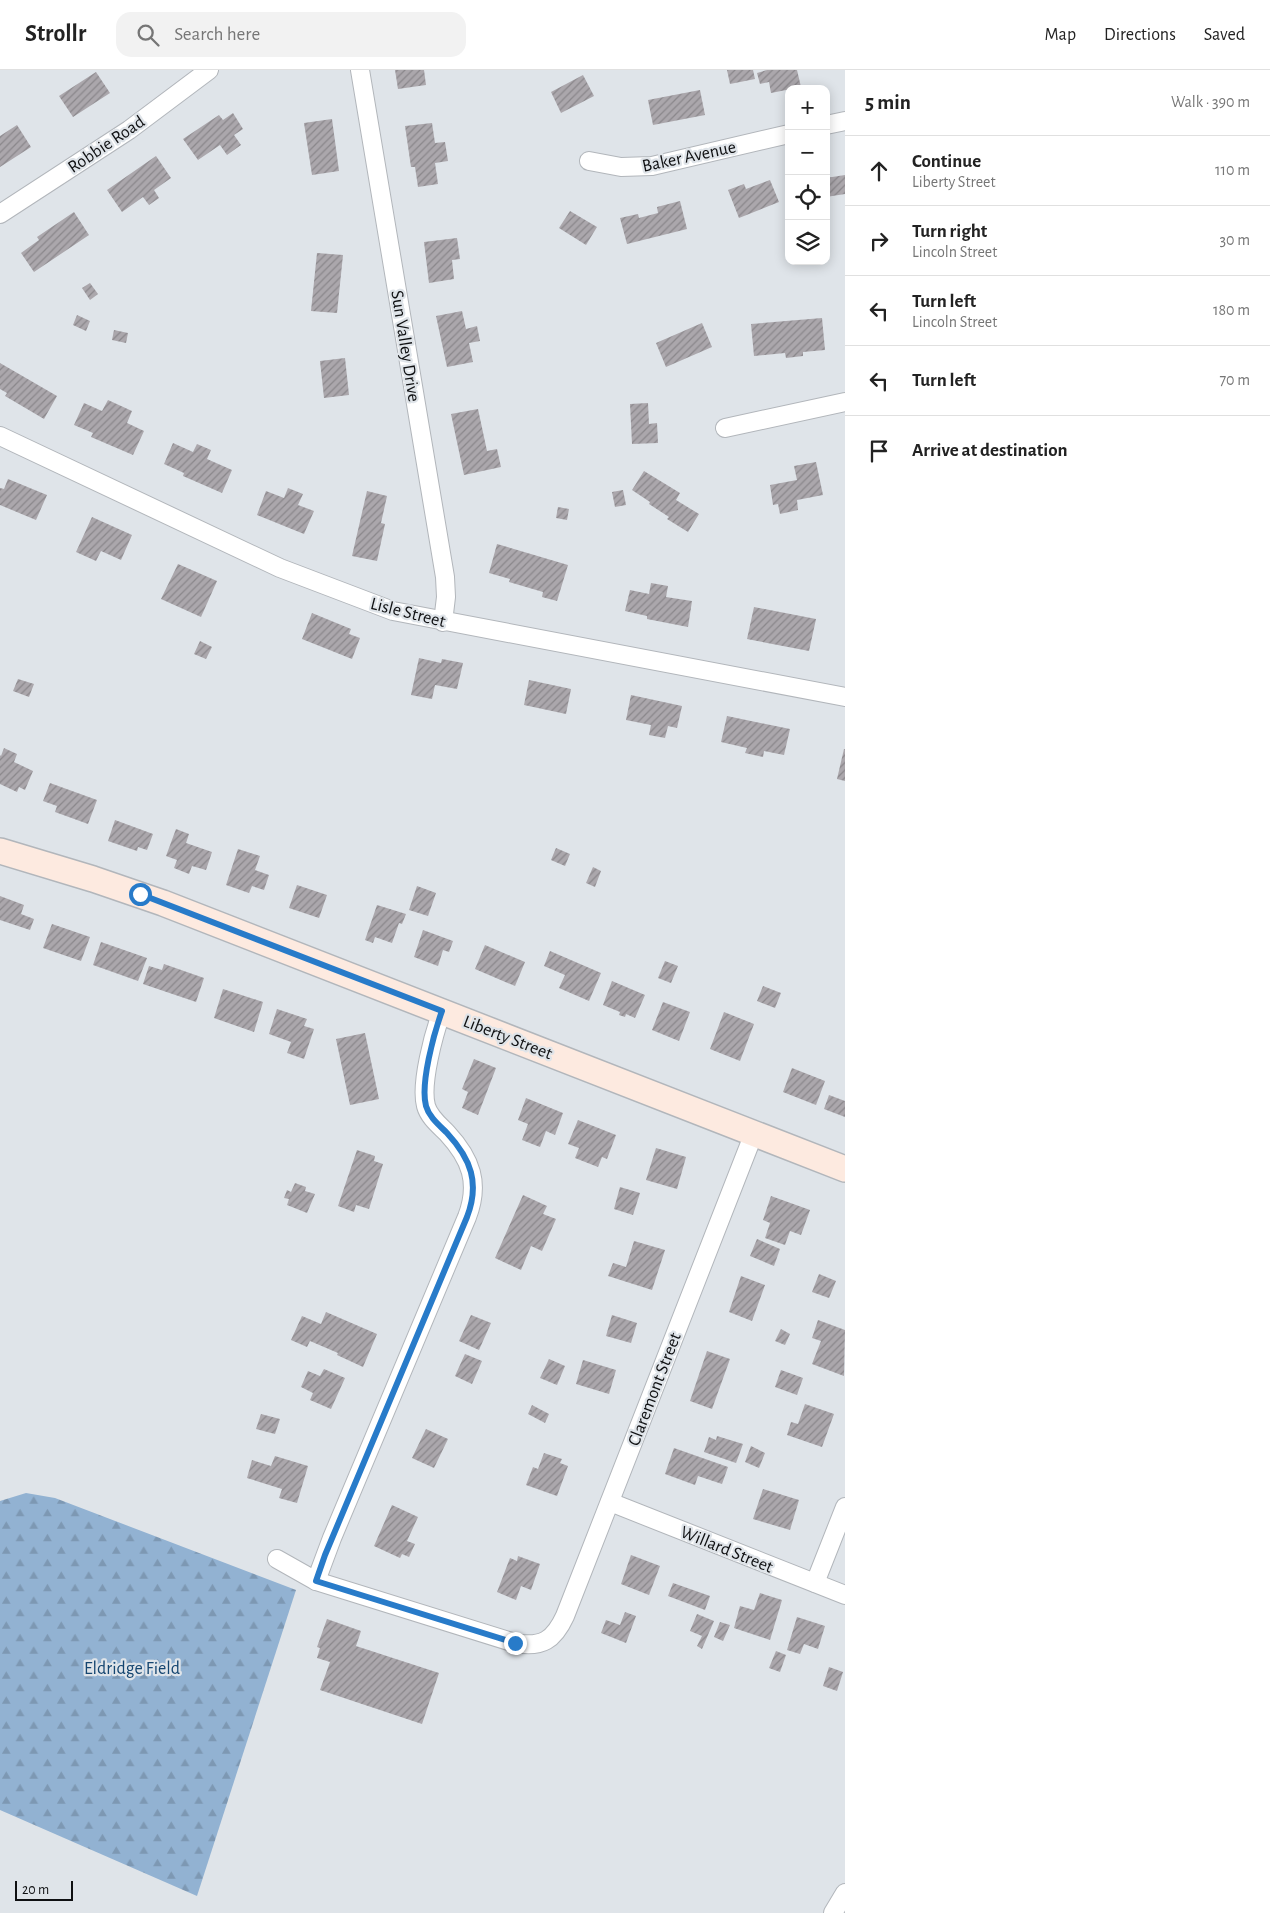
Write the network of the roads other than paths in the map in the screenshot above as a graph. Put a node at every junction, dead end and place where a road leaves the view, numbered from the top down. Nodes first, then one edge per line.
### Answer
1 (209, 70) edge
2 (360, 70) edge
3 (845, 121) edge
4 (830, 124) edge
5 (785, 135) edge
6 (590, 161) dead end
7 (0, 214) edge
8 (845, 402) edge
9 (725, 428) dead end
10 (0, 436) edge
11 (443, 622) junction
12 (845, 698) edge
13 (0, 851) edge
14 (442, 1011) junction
15 (754, 1133) junction
16 (845, 1169) edge
17 (610, 1502) junction
18 (845, 1506) edge
19 (277, 1559) dead end
20 (316, 1581) junction
21 (815, 1583) junction
22 (845, 1595) edge
23 (845, 1893) edge
24 (833, 1913) edge

1 - 7 street, Robbie Road
2 - 11 street, Sun Valley Drive
3 - 4 street
5 - 6 street, Baker Avenue
8 - 9 street
10 - 11 street, Lisle Street
11 - 12 street, Lisle Street
13 - 14 main road, Liberty Street
14 - 15 main road, Liberty Street
14 - 20 street
15 - 16 main road, Liberty Street
15 - 17 street, Claremont Street
17 - 20 street, Claremont Street
17 - 21 street, Willard Street
18 - 21 street
19 - 20 street
21 - 22 street, Willard Street
23 - 24 street

